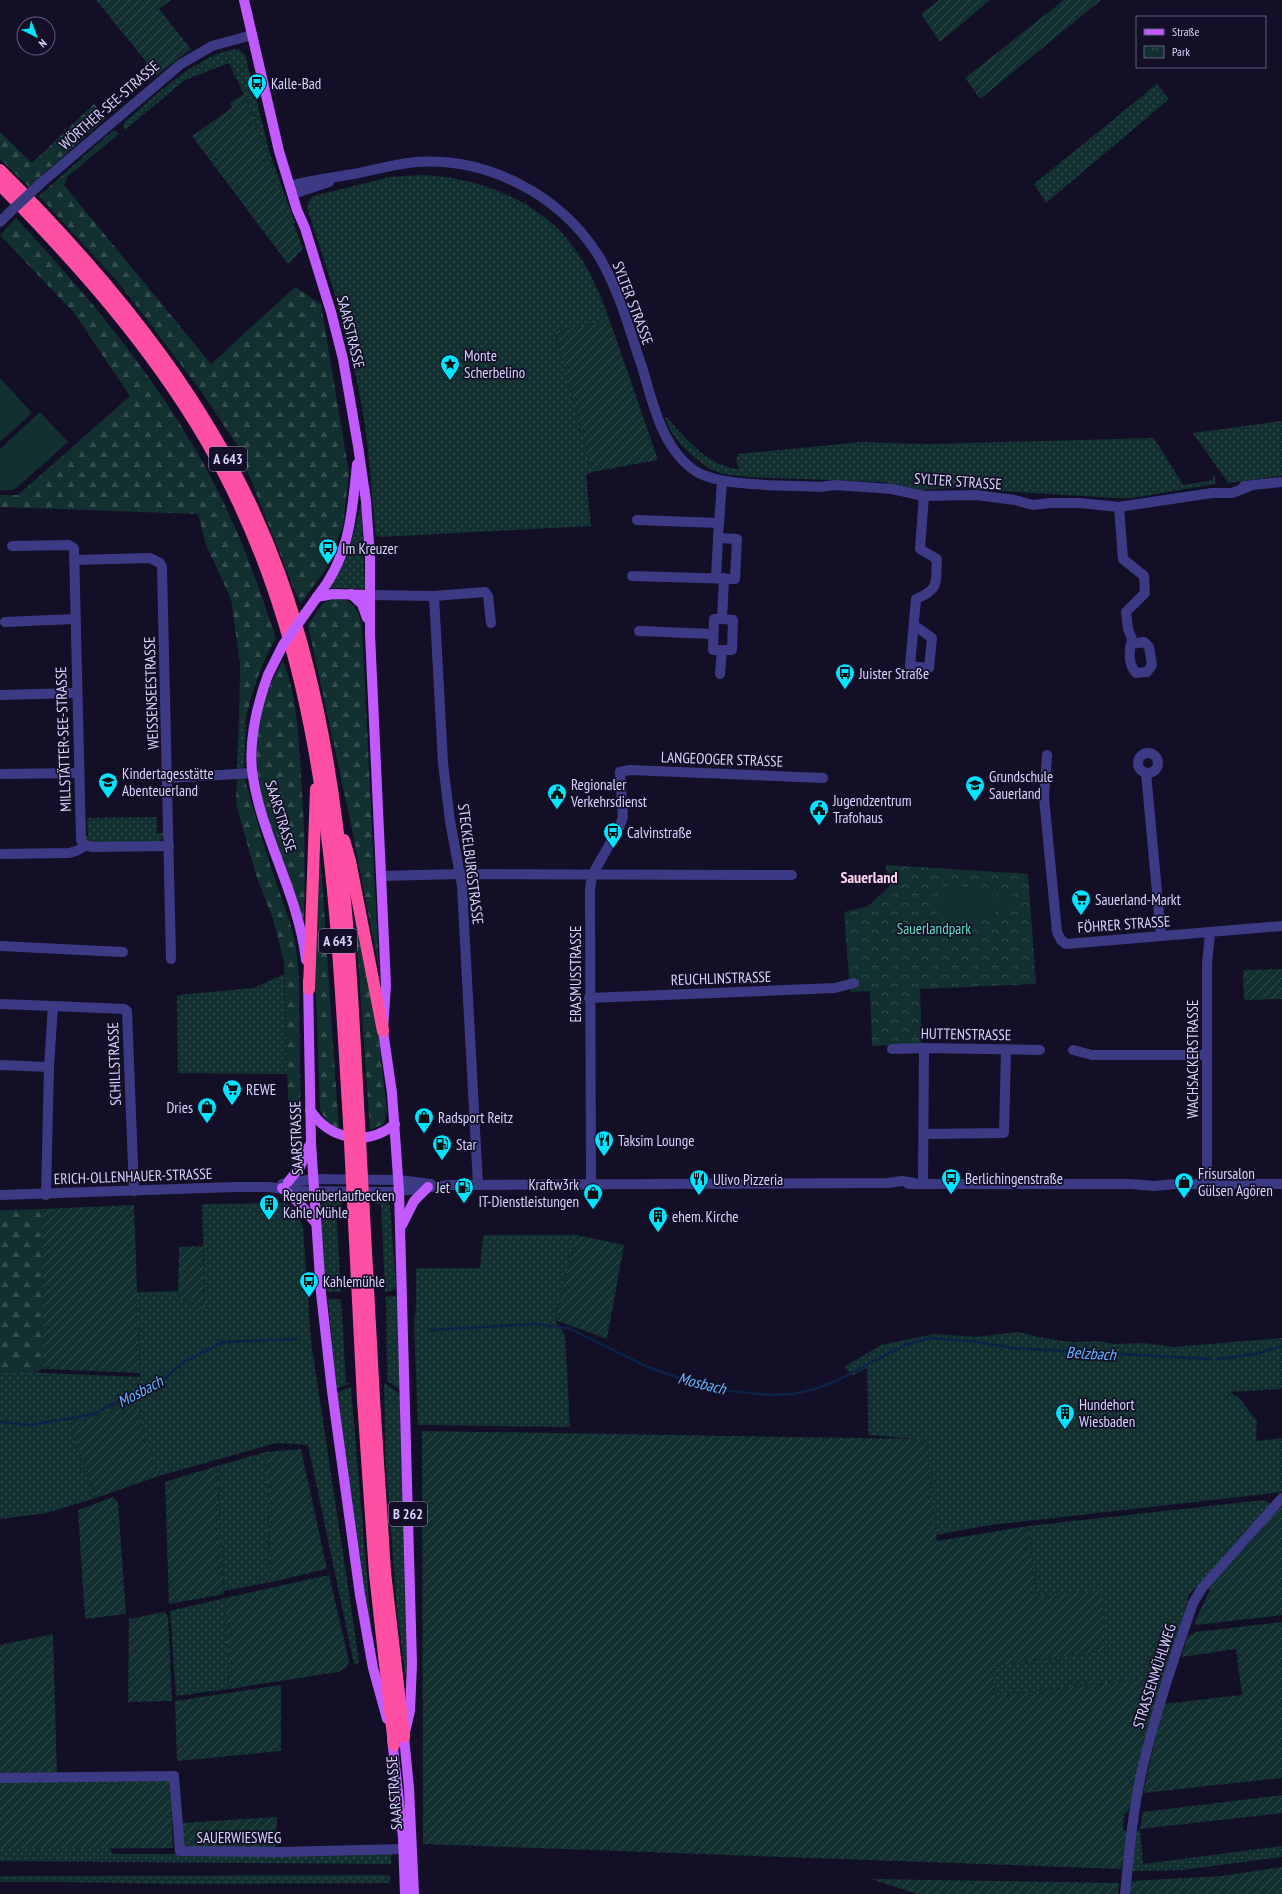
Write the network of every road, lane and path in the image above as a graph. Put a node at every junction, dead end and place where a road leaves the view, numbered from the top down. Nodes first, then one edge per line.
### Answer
1 (244, 0) edge
2 (252, 35) junction
3 (0, 170) edge
4 (0, 185) edge
5 (292, 190) junction
6 (0, 222) edge
7 (358, 446) junction
8 (722, 482) junction
9 (1282, 482) edge
10 (924, 496) junction
11 (1119, 506) junction
12 (637, 520) dead end
13 (719, 523) junction
14 (718, 538) junction
15 (12, 546) dead end
16 (74, 560) junction
17 (632, 576) dead end
18 (720, 578) junction
19 (351, 594) junction
20 (370, 596) junction
21 (434, 596) junction
22 (317, 597) junction
23 (75, 619) junction
24 (722, 619) junction
25 (5, 622) dead end
26 (491, 623) dead end
27 (914, 625) dead end
28 (639, 631) dead end
29 (370, 634) junction
30 (713, 634) junction
31 (1131, 644) dead end
32 (722, 650) junction
33 (720, 674) dead end
34 (76, 693) junction
35 (0, 695) edge
36 (1047, 755) dead end
37 (317, 760) junction
38 (620, 772) joint
39 (79, 773) junction
40 (253, 773) junction
41 (1146, 773) dead end
42 (0, 774) edge
43 (168, 778) junction
44 (822, 778) dead end
45 (336, 810) junction
46 (85, 846) junction
47 (169, 846) junction
48 (0, 854) edge
49 (459, 874) junction
50 (592, 875) junction
51 (792, 875) dead end
52 (381, 876) junction
53 (1282, 926) edge
54 (1210, 933) junction
55 (1161, 936) junction
56 (0, 946) edge
57 (123, 952) dead end
58 (171, 959) dead end
59 (854, 983) dead end
60 (309, 989) junction
61 (589, 998) junction
62 (0, 1004) edge
63 (53, 1006) junction
64 (383, 1031) junction
65 (924, 1048) junction
66 (892, 1049) dead end
67 (1006, 1050) junction
68 (1040, 1050) dead end
69 (1073, 1050) dead end
70 (1207, 1055) junction
71 (0, 1064) edge
72 (49, 1067) junction
73 (310, 1110) junction
74 (354, 1122) junction
75 (395, 1124) junction
76 (924, 1134) junction
77 (311, 1143) junction
78 (313, 1179) junction
79 (399, 1180) junction
80 (919, 1183) junction
81 (591, 1184) junction
82 (1208, 1184) junction
83 (1282, 1184) edge
84 (285, 1185) junction
85 (439, 1185) junction
86 (478, 1185) junction
87 (428, 1187) junction
88 (134, 1191) junction
89 (313, 1191) junction
90 (399, 1191) junction
91 (46, 1194) junction
92 (0, 1196) edge
93 (315, 1222) junction
94 (401, 1234) junction
95 (369, 1399) junction
96 (1282, 1498) edge
97 (380, 1628) joint
98 (399, 1679) joint
99 (404, 1737) junction
100 (394, 1745) junction
101 (0, 1778) edge
102 (408, 1848) junction
103 (405, 1894) edge
104 (414, 1894) edge
105 (1125, 1894) edge

1 - 2 main road, SAARSTRASSE
2 - 5 main road, SAARSTRASSE
2 - 6 street, WÖRTHER-SEE-STRASSE, bridge
3 - 45 highway, A 643
4 - 37 highway, A 643
5 - 7 main road, SAARSTRASSE
5 - 8 street, SYLTER STRASSE
7 - 20 main road, SAARSTRASSE
7 - 22 main road, SAARSTRASSE
8 - 10 street, SYLTER STRASSE
8 - 13 street
9 - 11 street, SYLTER STRASSE
10 - 11 street, SYLTER STRASSE
10 - 27 street
11 - 31 street
12 - 13 street
13 - 14 street
14 - 18 street
14 - 18 street
15 - 16 street, MILLSTÄTTER-SEE-STRASSE
16 - 23 street, MILLSTÄTTER-SEE-STRASSE
16 - 43 street, WEISSENSEESTRASSE
17 - 18 street
18 - 24 street
19 - 20 main road
19 - 22 main road
19 - 29 main road
20 - 21 street
20 - 29 main road, SAARSTRASSE
21 - 26 street
21 - 49 street, STECKELBURGSTRASSE
22 - 40 main road, SAARSTRASSE, bridge
23 - 25 street
23 - 34 street, MILLSTÄTTER-SEE-STRASSE
24 - 30 street
24 - 32 street
28 - 30 street
29 - 52 main road, SAARSTRASSE
30 - 32 street
32 - 33 street
34 - 35 street
34 - 39 street, MILLSTÄTTER-SEE-STRASSE
36 - 55 street, FÖHRER STRASSE
37 - 60 highway
37 - 74 highway, A 643
38 - 44 street, LANGEOOGER STRASSE
38 - 50 street, ERASMUSSTRASSE
39 - 42 street
39 - 46 street, MILLSTÄTTER-SEE-STRASSE
40 - 43 street
40 - 60 main road, SAARSTRASSE
41 - 55 street
43 - 47 street, WEISSENSEESTRASSE
45 - 64 highway
45 - 74 highway, A 643
46 - 47 street
46 - 48 street
47 - 58 street, WEISSENSEESTRASSE
49 - 50 street
49 - 52 street
49 - 86 street, STECKELBURGSTRASSE
50 - 51 street
50 - 61 street, ERASMUSSTRASSE
52 - 64 main road, SAARSTRASSE
53 - 54 street, FÖHRER STRASSE
54 - 55 street, FÖHRER STRASSE
54 - 70 street, WACHSACKERSTRASSE
56 - 57 street
59 - 61 street, REUCHLINSTRASSE
60 - 73 main road, SAARSTRASSE
61 - 81 street, ERASMUSSTRASSE
62 - 63 street, SCHILLSTRASSE
63 - 72 street
63 - 88 street, SCHILLSTRASSE
64 - 75 main road, SAARSTRASSE
65 - 66 street, HUTTENSTRASSE
65 - 67 street, HUTTENSTRASSE
65 - 76 street
67 - 68 street, HUTTENSTRASSE
67 - 76 street
69 - 70 street
70 - 82 street, WACHSACKERSTRASSE
71 - 72 street
72 - 91 street
73 - 75 main road
73 - 77 main road, SAARSTRASSE
74 - 95 highway, A 643, bridge
75 - 79 main road, SAARSTRASSE
76 - 80 street
77 - 78 main road, SAARSTRASSE
77 - 84 main road
78 - 79 street, ERICH-OLLENHAUER-STRASSE
78 - 84 street, ERICH-OLLENHAUER-STRASSE
78 - 89 main road, SAARSTRASSE
79 - 85 street, ERICH-OLLENHAUER-STRASSE
79 - 90 main road, SAARSTRASSE
80 - 81 street, ERICH-OLLENHAUER-STRASSE
80 - 82 street, ERICH-OLLENHAUER-STRASSE
81 - 86 street, ERICH-OLLENHAUER-STRASSE
82 - 83 street, ERICH-OLLENHAUER-STRASSE
84 - 88 street, ERICH-OLLENHAUER-STRASSE
84 - 89 street, ERICH-OLLENHAUER-STRASSE
84 - 93 main road
85 - 86 street, ERICH-OLLENHAUER-STRASSE
85 - 87 street, ERICH-OLLENHAUER-STRASSE
87 - 90 street, ERICH-OLLENHAUER-STRASSE
87 - 94 main road, B 262
88 - 91 street, ERICH-OLLENHAUER-STRASSE
89 - 90 street, ERICH-OLLENHAUER-STRASSE
89 - 93 main road, B 262
90 - 94 main road, B 262
91 - 92 street, ERICH-OLLENHAUER-STRASSE
93 - 100 main road, B 262
94 - 99 main road, B 262
95 - 97 highway, A 643
95 - 98 highway, A 643
96 - 105 street, STRASSENMÜHLWEG
97 - 100 highway, B 262
98 - 99 highway, B 262
99 - 102 main road, SAARSTRASSE / B 262
100 - 102 main road, SAARSTRASSE / B 262
101 - 102 street, SAUERWIESWEG
102 - 103 main road, B 262
102 - 104 main road, B 262

